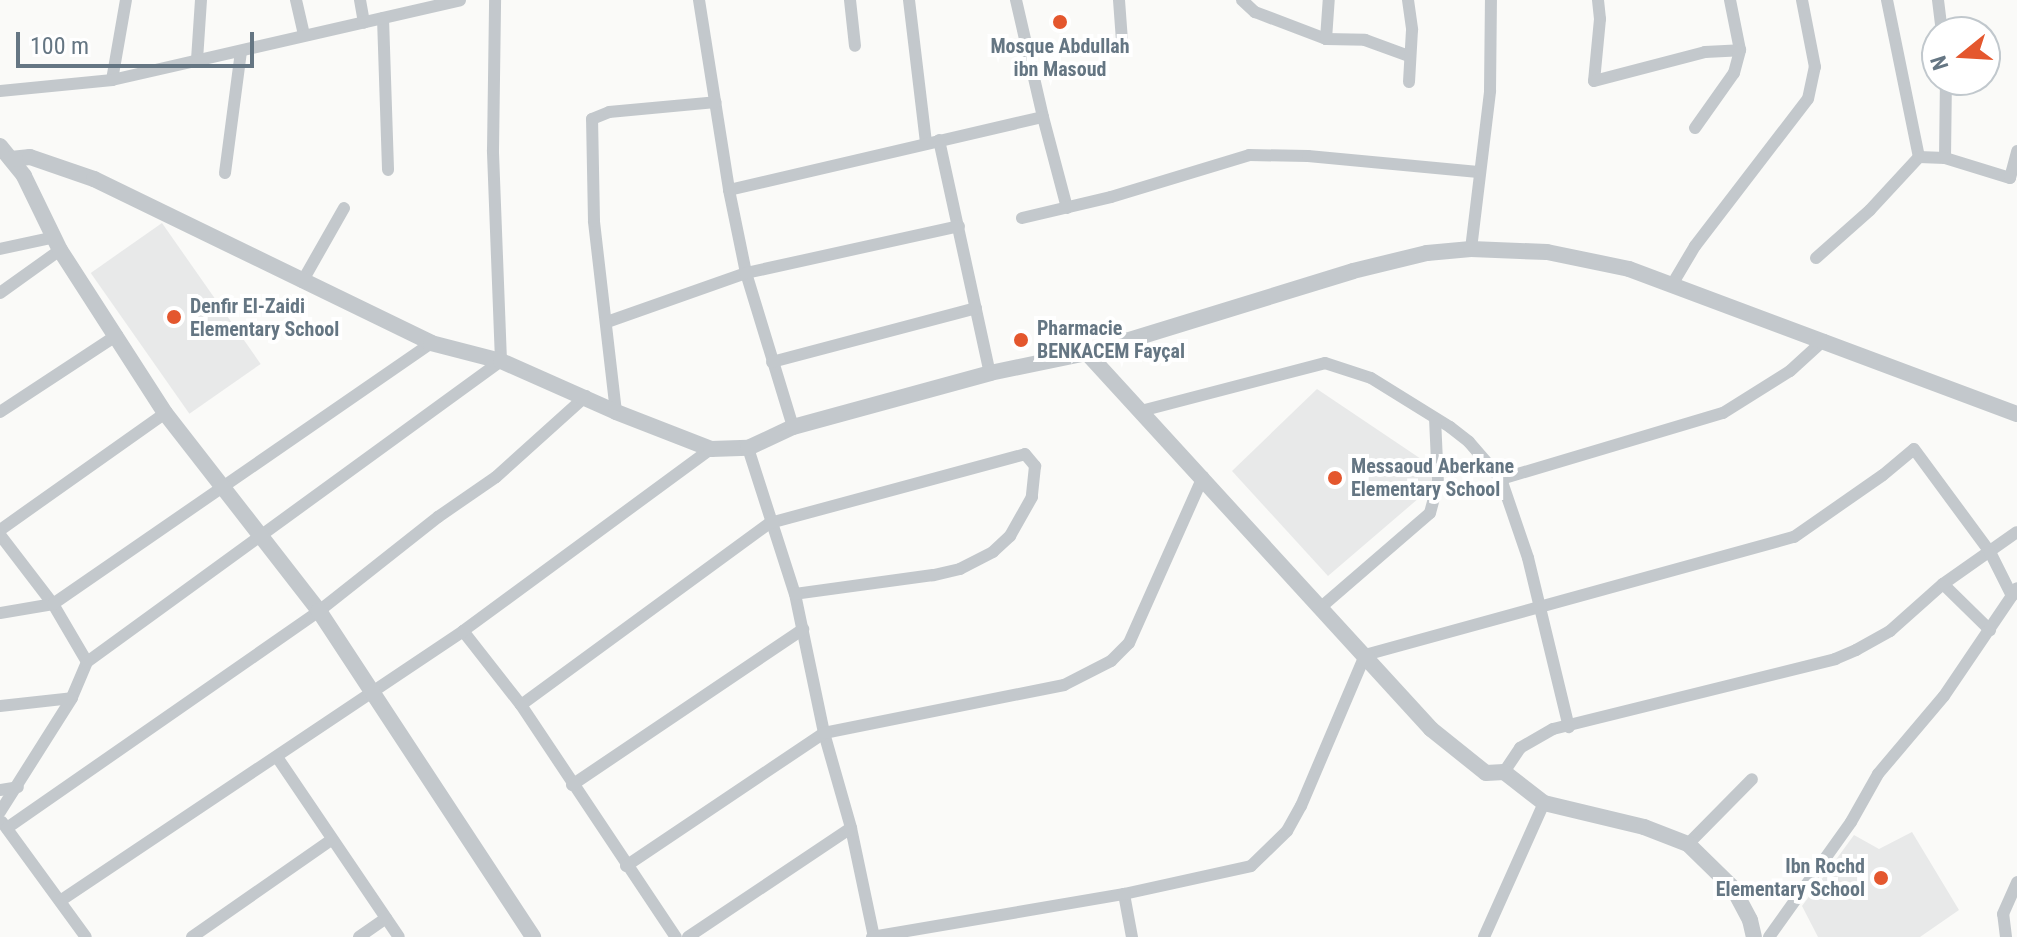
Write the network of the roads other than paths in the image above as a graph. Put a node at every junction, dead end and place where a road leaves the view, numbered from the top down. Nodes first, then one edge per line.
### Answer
1 (126, 0) edge
2 (201, 0) edge
3 (296, 0) edge
4 (360, 0) edge
5 (460, 0) edge
6 (495, 0) edge
7 (699, 0) edge
8 (850, 0) edge
9 (909, 0) edge
10 (1016, 0) edge
11 (1119, 0) edge
12 (1242, 0) edge
13 (1329, 0) edge
14 (1408, 0) edge
15 (1491, 0) edge
16 (1598, 0) edge
17 (1730, 0) edge
18 (1802, 0) edge
19 (1887, 0) edge
20 (383, 18) junction
21 (364, 23) junction
22 (304, 34) junction
23 (1326, 39) junction
24 (1122, 41) dead end
25 (855, 46) dead end
26 (1740, 50) junction
27 (241, 51) junction
28 (1409, 56) junction
29 (197, 60) junction
30 (112, 80) junction
31 (1409, 82) dead end
32 (0, 91) edge
33 (1946, 96) edge
34 (716, 102) junction
35 (1043, 117) junction
36 (1695, 128) dead end
37 (932, 141) junction
38 (2017, 151) edge
39 (4, 155) edge
40 (1919, 157) junction
41 (1945, 158) junction
42 (388, 170) dead end
43 (1478, 172) junction
44 (225, 173) dead end
45 (729, 190) junction
46 (344, 208) dead end
47 (1067, 208) junction
48 (1022, 218) dead end
49 (959, 226) junction
50 (58, 244) junction
51 (0, 249) edge
52 (1471, 249) junction
53 (1816, 258) dead end
54 (746, 273) junction
55 (302, 282) junction
56 (1673, 283) junction
57 (0, 293) edge
58 (976, 308) junction
59 (607, 322) junction
60 (117, 335) junction
61 (1824, 340) junction
62 (431, 343) junction
63 (1087, 353) junction
64 (501, 361) junction
65 (772, 362) junction
66 (990, 373) junction
67 (586, 396) junction
68 (1141, 411) junction
69 (0, 412) edge
70 (616, 412) junction
71 (165, 413) junction
72 (2017, 414) edge
73 (1435, 419) junction
74 (793, 427) junction
75 (748, 448) junction
76 (711, 449) junction
77 (1203, 477) junction
78 (1501, 479) junction
79 (224, 487) junction
80 (770, 523) junction
81 (0, 532) edge
82 (2017, 532) edge
83 (262, 535) junction
84 (1990, 552) junction
85 (1943, 584) junction
86 (2014, 592) edge
87 (795, 594) junction
88 (53, 604) junction
89 (1541, 605) junction
90 (1320, 608) junction
91 (319, 611) junction
92 (0, 613) edge
93 (803, 629) junction
94 (1990, 630) junction
95 (463, 631) junction
96 (1365, 655) junction
97 (87, 662) junction
98 (373, 691) junction
99 (72, 698) junction
100 (521, 705) junction
101 (0, 706) edge
102 (1569, 727) junction
103 (824, 733) junction
104 (277, 757) junction
105 (1504, 772) junction
106 (1752, 779) dead end
107 (572, 785) junction
108 (18, 787) junction
109 (0, 790) edge
110 (1544, 803) junction
111 (0, 812) edge
112 (4, 824) edge
113 (851, 828) junction
114 (331, 840) junction
115 (1688, 844) junction
116 (626, 866) junction
117 (2017, 882) edge
118 (1124, 894) junction
119 (60, 901) junction
120 (386, 918) junction
121 (873, 936) edge
122 (86, 937) edge
123 (192, 937) edge
124 (359, 937) edge
125 (399, 937) edge
126 (533, 937) edge
127 (676, 937) edge
128 (688, 937) edge
129 (1132, 937) edge
130 (1484, 937) edge
131 (1754, 937) edge
132 (1769, 937) edge
133 (2006, 937) edge

1 - 30 street
2 - 29 street
3 - 22 street
4 - 21 street
5 - 20 street
6 - 64 street
7 - 34 street
8 - 25 street
9 - 37 street
10 - 35 street
11 - 24 street
12 - 23 street
13 - 23 street
14 - 28 street
15 - 43 street
16 - 26 street
17 - 26 street
18 - 56 street
19 - 40 street
20 - 21 street
20 - 42 street
21 - 22 street
22 - 27 street
23 - 28 street
26 - 36 street
27 - 29 street
27 - 44 street
28 - 31 street
29 - 30 street
30 - 32 street
33 - 41 street
34 - 45 street
34 - 59 street
35 - 37 street
35 - 47 street
37 - 45 street
37 - 49 street
38 - 41 street
39 - 50 street
39 - 55 street
40 - 41 street
40 - 53 street
43 - 47 street
43 - 52 street
45 - 54 street
46 - 55 street
47 - 48 street
49 - 54 street
49 - 58 street
50 - 51 street
50 - 57 street
50 - 60 street
52 - 56 street
52 - 63 street
54 - 59 street
54 - 65 street
55 - 62 street
56 - 61 street
58 - 65 street
58 - 66 street
59 - 70 street
60 - 69 street
60 - 71 street
61 - 72 street
61 - 78 street
62 - 64 street
62 - 79 street
63 - 66 street
63 - 68 street
64 - 67 street
64 - 83 street
65 - 74 street
66 - 74 street
67 - 70 street
67 - 91 street
68 - 73 street
68 - 77 street
70 - 76 street
71 - 79 street
71 - 81 street
73 - 78 street
73 - 90 street
74 - 75 street
75 - 76 street
75 - 80 street
76 - 95 street
77 - 90 street
77 - 103 street
78 - 89 street
79 - 83 street
79 - 88 street
80 - 87 street
80 - 87 street
80 - 100 street
81 - 88 street
82 - 84 street
83 - 91 street
83 - 97 street
84 - 85 street
84 - 86 street
84 - 89 street
85 - 94 street
85 - 102 street
86 - 94 street
87 - 93 street
88 - 92 street
88 - 97 street
89 - 96 street
89 - 102 street
90 - 96 street
91 - 98 street
91 - 112 street
93 - 103 street
93 - 107 street
94 - 132 street
95 - 98 street
95 - 100 street
96 - 105 street
96 - 118 street
97 - 99 street
98 - 104 street
98 - 126 street
99 - 101 street
99 - 108 street
100 - 107 street
102 - 105 street
103 - 113 street
103 - 116 street
104 - 114 street
104 - 119 street
105 - 110 street
106 - 115 street
107 - 116 street
108 - 109 street
108 - 111 street
110 - 115 street
110 - 130 street
112 - 119 street
113 - 121 street
113 - 128 street
114 - 120 street
114 - 123 street
115 - 131 street
116 - 127 street
117 - 133 street
118 - 121 street
118 - 129 street
119 - 122 street
120 - 124 street
120 - 125 street

